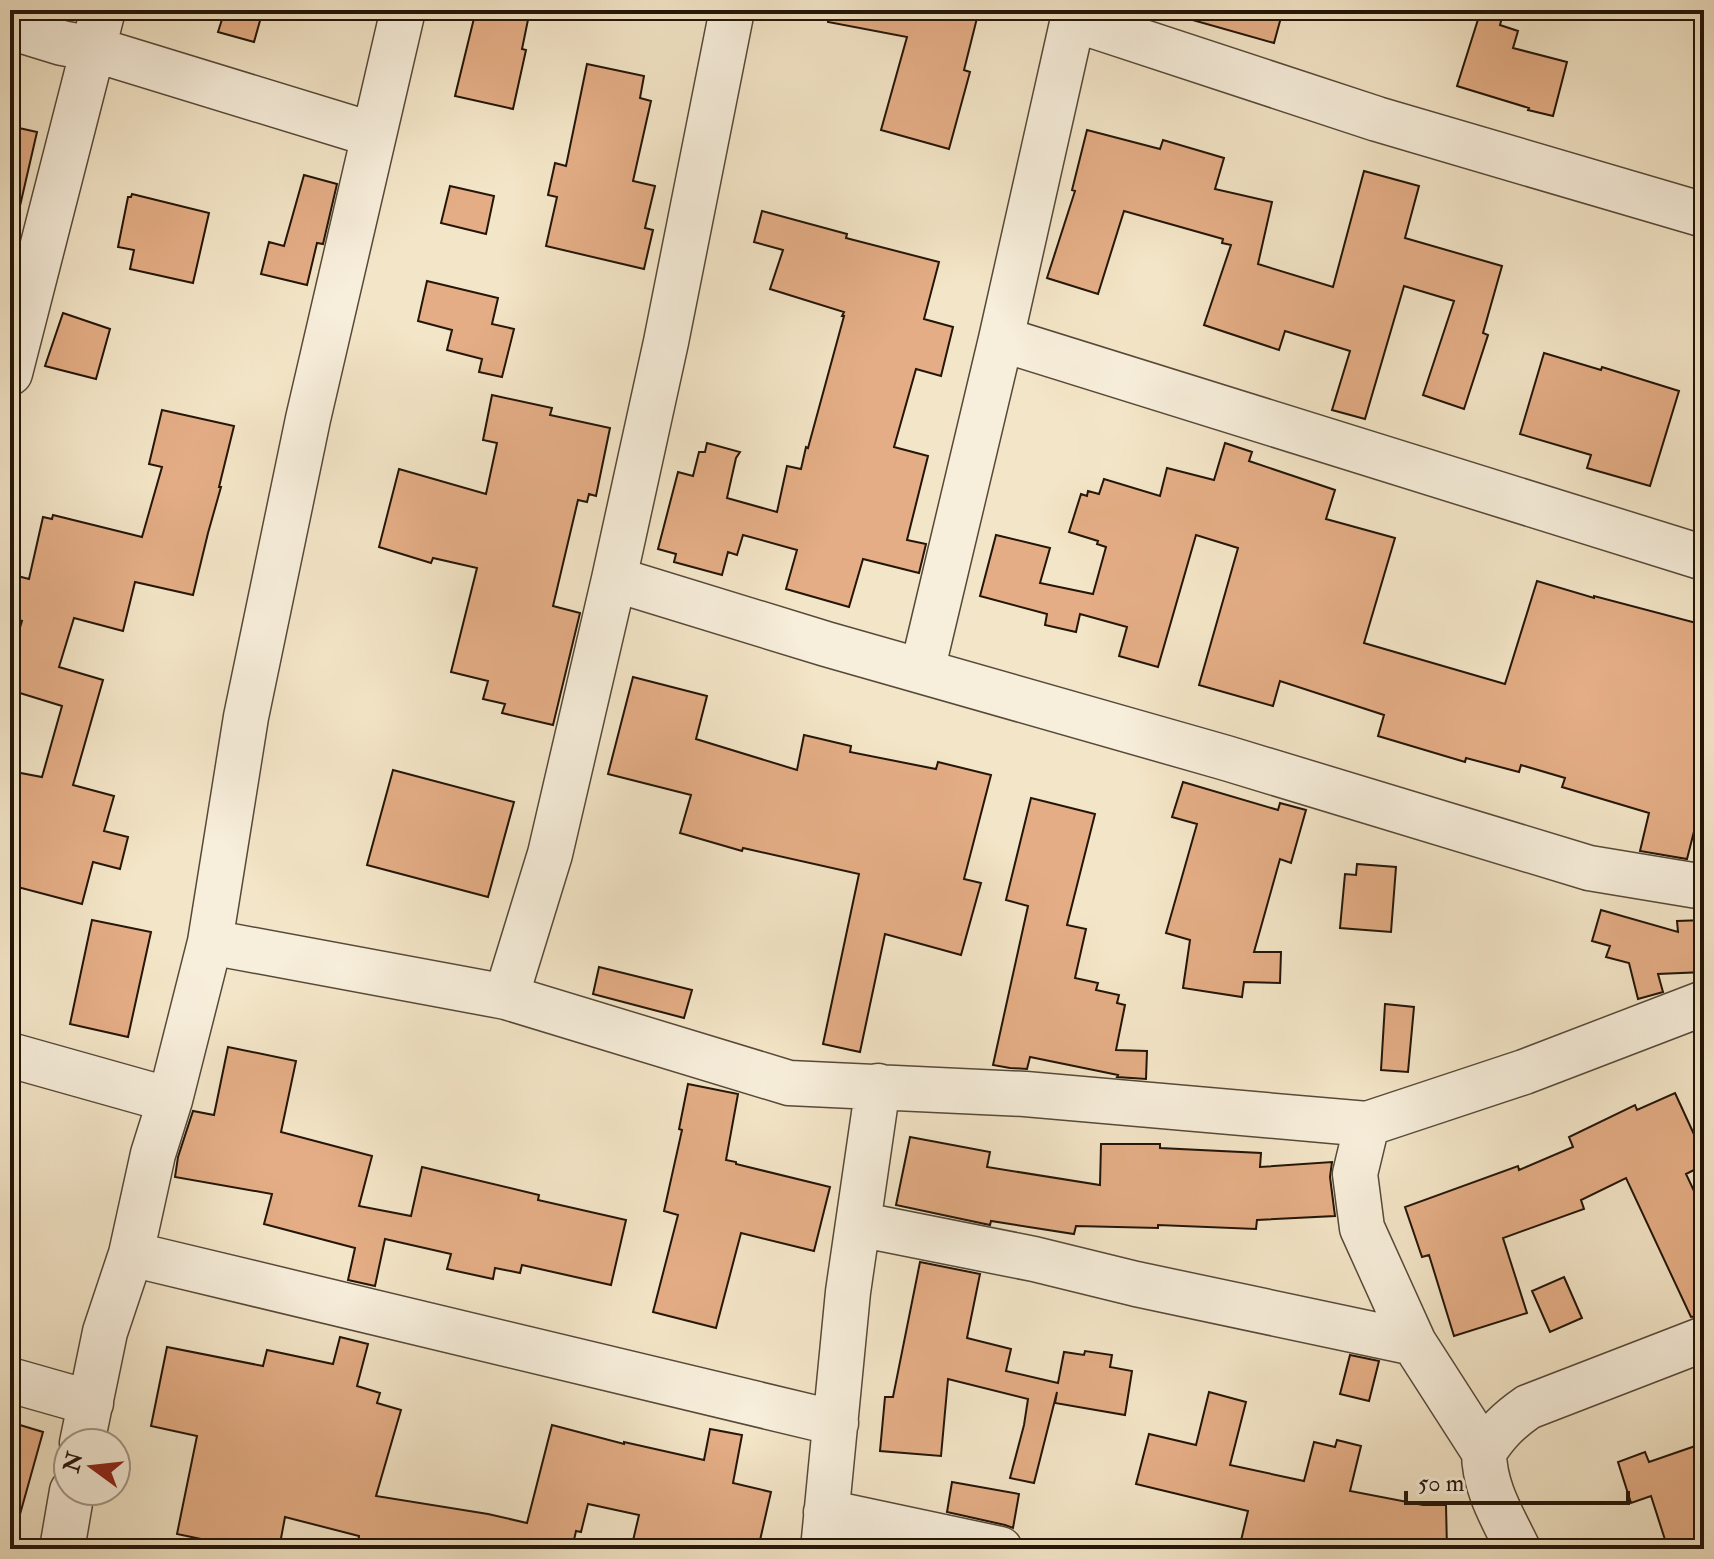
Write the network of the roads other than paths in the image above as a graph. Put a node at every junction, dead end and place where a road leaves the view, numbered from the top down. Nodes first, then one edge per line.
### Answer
1 (403, 10) edge
2 (732, 10) edge
3 (1074, 15) edge
4 (10, 27) edge
5 (98, 30) edge
6 (374, 135) junction
7 (1704, 215) edge
8 (1001, 339) junction
9 (10, 373) edge
10 (1704, 558) edge
11 (614, 579) junction
12 (922, 671) junction
13 (1704, 887) edge
14 (210, 942) junction
15 (506, 997) junction
16 (1704, 1003) edge
17 (10, 1055) edge
18 (878, 1086) junction
19 (170, 1100) junction
20 (1367, 1124) junction
21 (868, 1226) dead end
22 (131, 1254) junction
23 (1704, 1339) edge
24 (1414, 1343) junction
25 (10, 1380) edge
26 (86, 1423) edge
27 (836, 1423) junction
28 (1484, 1452) junction
29 (70, 1507) edge
30 (825, 1531) edge
31 (66, 1548) edge
32 (1000, 1549) edge
33 (1518, 1549) edge

1 - 6 street
2 - 11 street
3 - 7 street
3 - 8 street
4 - 5 street
5 - 6 street
5 - 9 street
6 - 14 street
8 - 10 street
8 - 12 street
11 - 12 street
11 - 15 street
12 - 13 street
14 - 15 street
14 - 19 street
15 - 18 street
16 - 20 street
17 - 19 street
18 - 20 street
18 - 27 street
19 - 22 street
20 - 24 street
21 - 24 street
22 - 26 street
22 - 27 street
23 - 28 street
24 - 28 street
25 - 26 street
27 - 30 street
28 - 33 street
29 - 31 street
30 - 32 street

